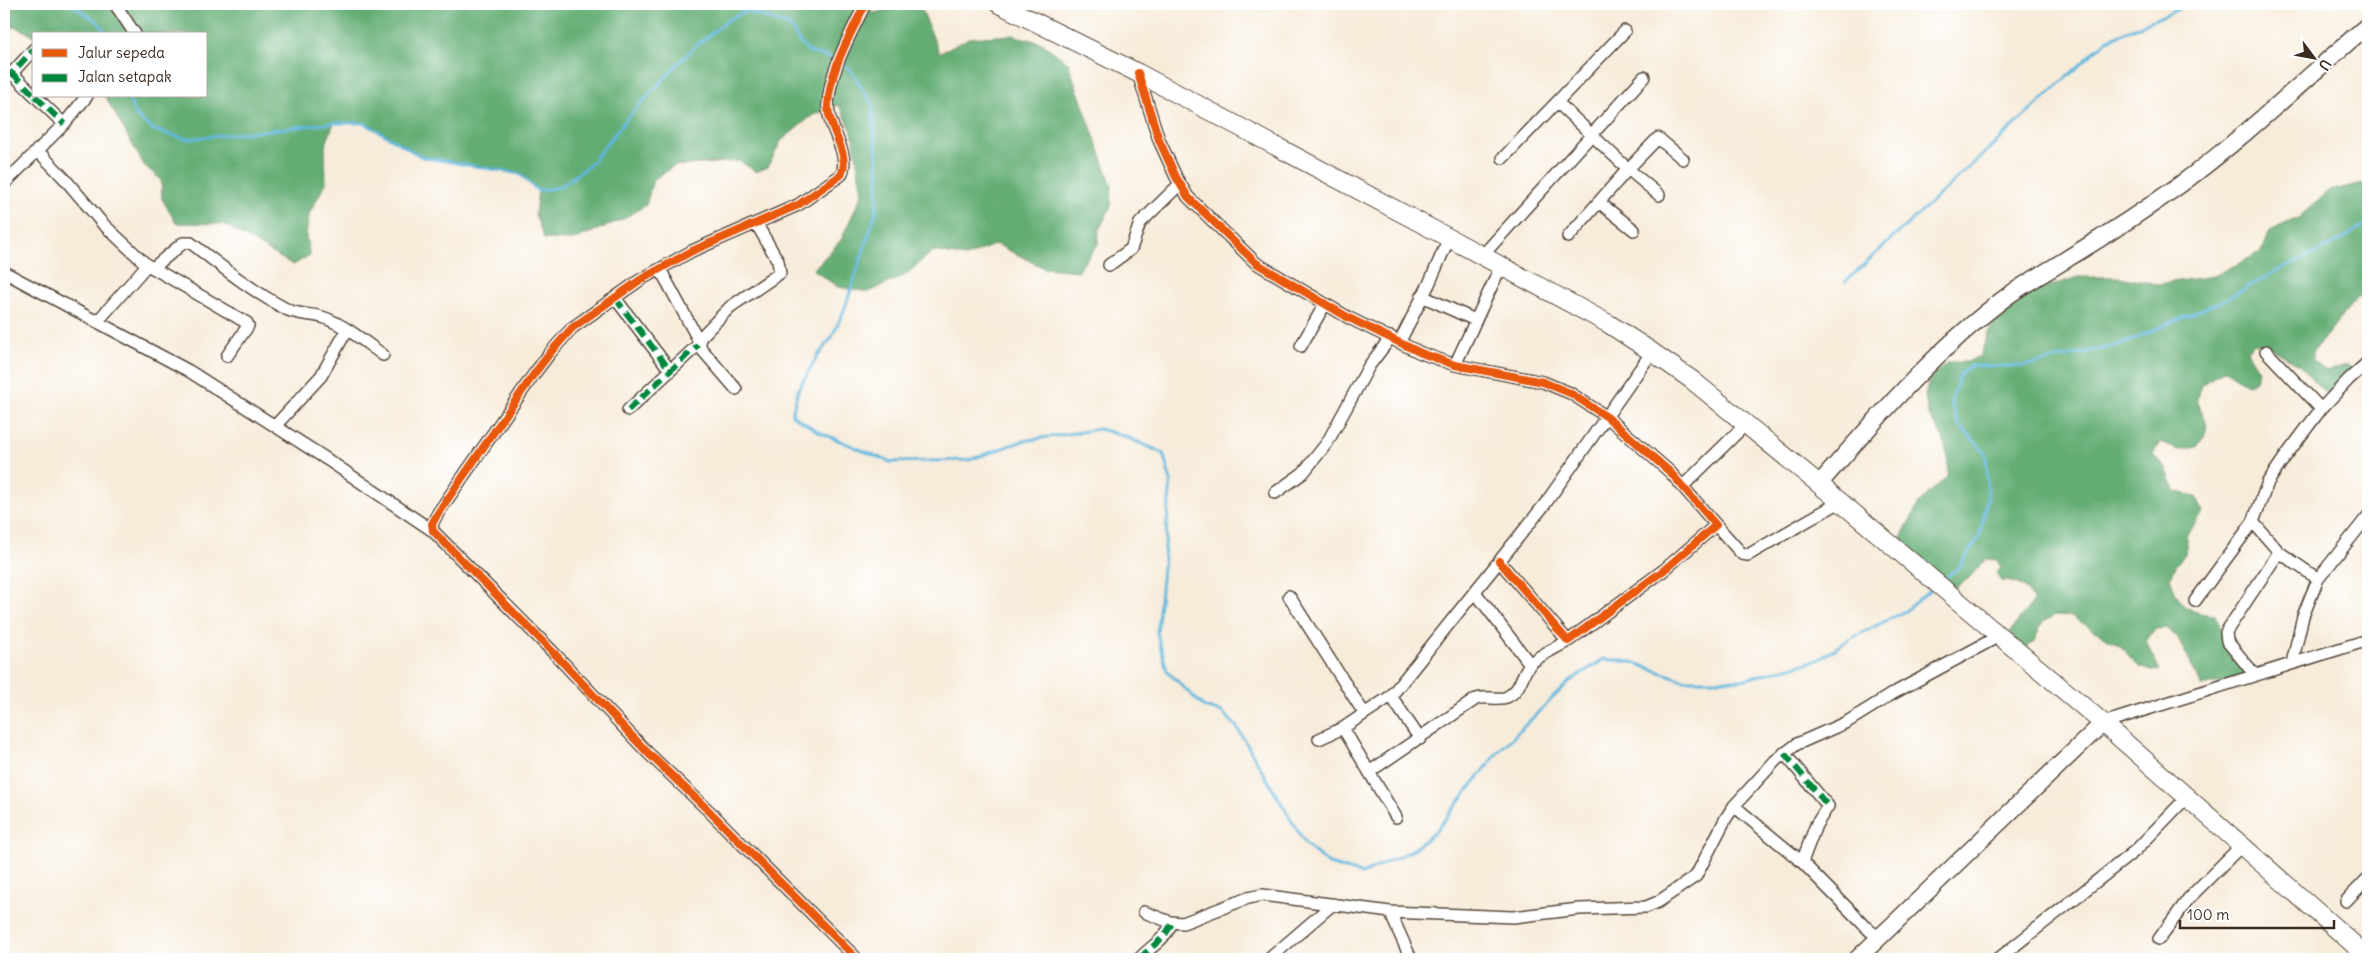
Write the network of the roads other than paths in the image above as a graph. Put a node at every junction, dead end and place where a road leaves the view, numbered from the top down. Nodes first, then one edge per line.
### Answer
1 (115, 4) edge
2 (865, 4) edge
3 (999, 4) edge
4 (2368, 25) edge
5 (1625, 31) dead end
6 (134, 32) edge
7 (32, 51) edge
8 (1138, 73) junction
9 (8, 76) edge
10 (1644, 77) dead end
11 (32, 93) edge
12 (38, 98) edge
13 (85, 98) edge
14 (1557, 102) junction
15 (64, 124) junction
16 (1590, 134) junction
17 (36, 150) junction
18 (1504, 158) dead end
19 (1683, 159) dead end
20 (1628, 169) junction
21 (4, 184) edge
22 (1180, 184) junction
23 (1659, 195) dead end
24 (1600, 203) junction
25 (756, 223) junction
26 (1634, 230) dead end
27 (1568, 237) dead end
28 (1449, 238) junction
29 (1482, 256) junction
30 (1109, 265) dead end
31 (150, 266) junction
32 (1501, 266) junction
33 (660, 269) junction
34 (4, 272) edge
35 (1422, 296) junction
36 (615, 298) junction
37 (1325, 304) junction
38 (1474, 320) junction
39 (97, 322) junction
40 (347, 330) junction
41 (1396, 339) junction
42 (699, 342) junction
43 (1301, 346) dead end
44 (2266, 351) dead end
45 (1652, 352) junction
46 (383, 355) dead end
47 (227, 356) dead end
48 (2368, 362) edge
49 (1455, 365) junction
50 (670, 370) junction
51 (736, 389) dead end
52 (2321, 409) junction
53 (628, 410) dead end
54 (1607, 417) junction
55 (1746, 424) junction
56 (275, 426) junction
57 (1819, 484) junction
58 (1683, 486) junction
59 (1275, 493) dead end
60 (1840, 502) junction
61 (2368, 516) edge
62 (2253, 522) junction
63 (1716, 525) junction
64 (433, 531) junction
65 (2279, 552) junction
66 (1499, 561) junction
67 (2318, 579) junction
68 (1475, 592) junction
69 (1288, 596) dead end
70 (2195, 601) dead end
71 (1999, 636) junction
72 (2368, 640) edge
73 (1568, 641) junction
74 (2292, 663) junction
75 (1530, 664) junction
76 (2255, 675) junction
77 (1391, 696) junction
78 (1364, 713) junction
79 (2103, 723) junction
80 (1343, 728) junction
81 (1319, 739) dead end
82 (1420, 740) junction
83 (1784, 754) junction
84 (1369, 772) junction
85 (2187, 797) junction
86 (1734, 806) junction
87 (1396, 817) dead end
88 (2242, 846) junction
89 (1802, 862) junction
90 (2368, 878) edge
91 (2346, 901) dead end
92 (1333, 904) junction
93 (1144, 912) dead end
94 (1390, 912) junction
95 (1172, 923) junction
96 (1880, 937) junction
97 (2159, 939) dead end
98 (1865, 957) edge
99 (2368, 957) edge
100 (858, 959) edge
101 (1139, 959) edge
102 (1269, 959) edge
103 (1411, 959) edge
104 (1998, 959) edge

1 - 6 street
2 - 25 street
3 - 8 main road
4 - 57 street
5 - 14 street
7 - 9 street
8 - 22 street
8 - 28 main road
9 - 11 street
10 - 16 street
12 - 15 street
13 - 15 street
14 - 16 street
14 - 18 street
15 - 17 street
16 - 20 street
16 - 29 street
17 - 21 street
17 - 31 street
19 - 20 street
20 - 23 street
20 - 24 street
22 - 30 street
22 - 37 street
24 - 26 street
24 - 27 street
25 - 33 street
25 - 42 street
28 - 29 main road
28 - 35 street
29 - 32 main road
31 - 39 street
31 - 40 street
31 - 47 street
32 - 38 street
32 - 45 main road
33 - 36 street
33 - 42 street
34 - 39 street
35 - 38 street
35 - 41 street
36 - 50 street
36 - 64 street
37 - 41 street
37 - 43 street
38 - 49 street
39 - 56 street
40 - 46 street
40 - 56 street
41 - 49 street
41 - 59 street
42 - 50 street
42 - 51 street
44 - 52 street
45 - 54 street
45 - 55 main road
48 - 52 street
49 - 54 street
50 - 53 street
52 - 62 street
54 - 58 street
54 - 66 street
55 - 57 main road
55 - 58 street
56 - 64 street
57 - 60 main road
58 - 63 street
60 - 63 street
60 - 71 main road
61 - 67 street
62 - 65 street
62 - 70 street
63 - 73 street
64 - 100 street
65 - 67 street
65 - 76 street
66 - 68 street
66 - 73 street
67 - 74 street
68 - 75 street
68 - 77 street
69 - 78 street
71 - 79 main road
71 - 83 street
72 - 74 street
73 - 75 street
74 - 76 street
75 - 82 street
76 - 79 street
77 - 78 street
77 - 82 street
78 - 80 street
79 - 85 main road
79 - 96 street
80 - 81 street
80 - 84 street
82 - 84 street
83 - 86 street
83 - 89 street
84 - 87 street
85 - 88 main road
85 - 104 street
86 - 89 street
86 - 94 street
88 - 97 street
88 - 99 main road
89 - 96 street
90 - 91 street
92 - 94 street
92 - 95 street
92 - 102 street
93 - 95 street
94 - 103 street
95 - 101 street
96 - 98 street

